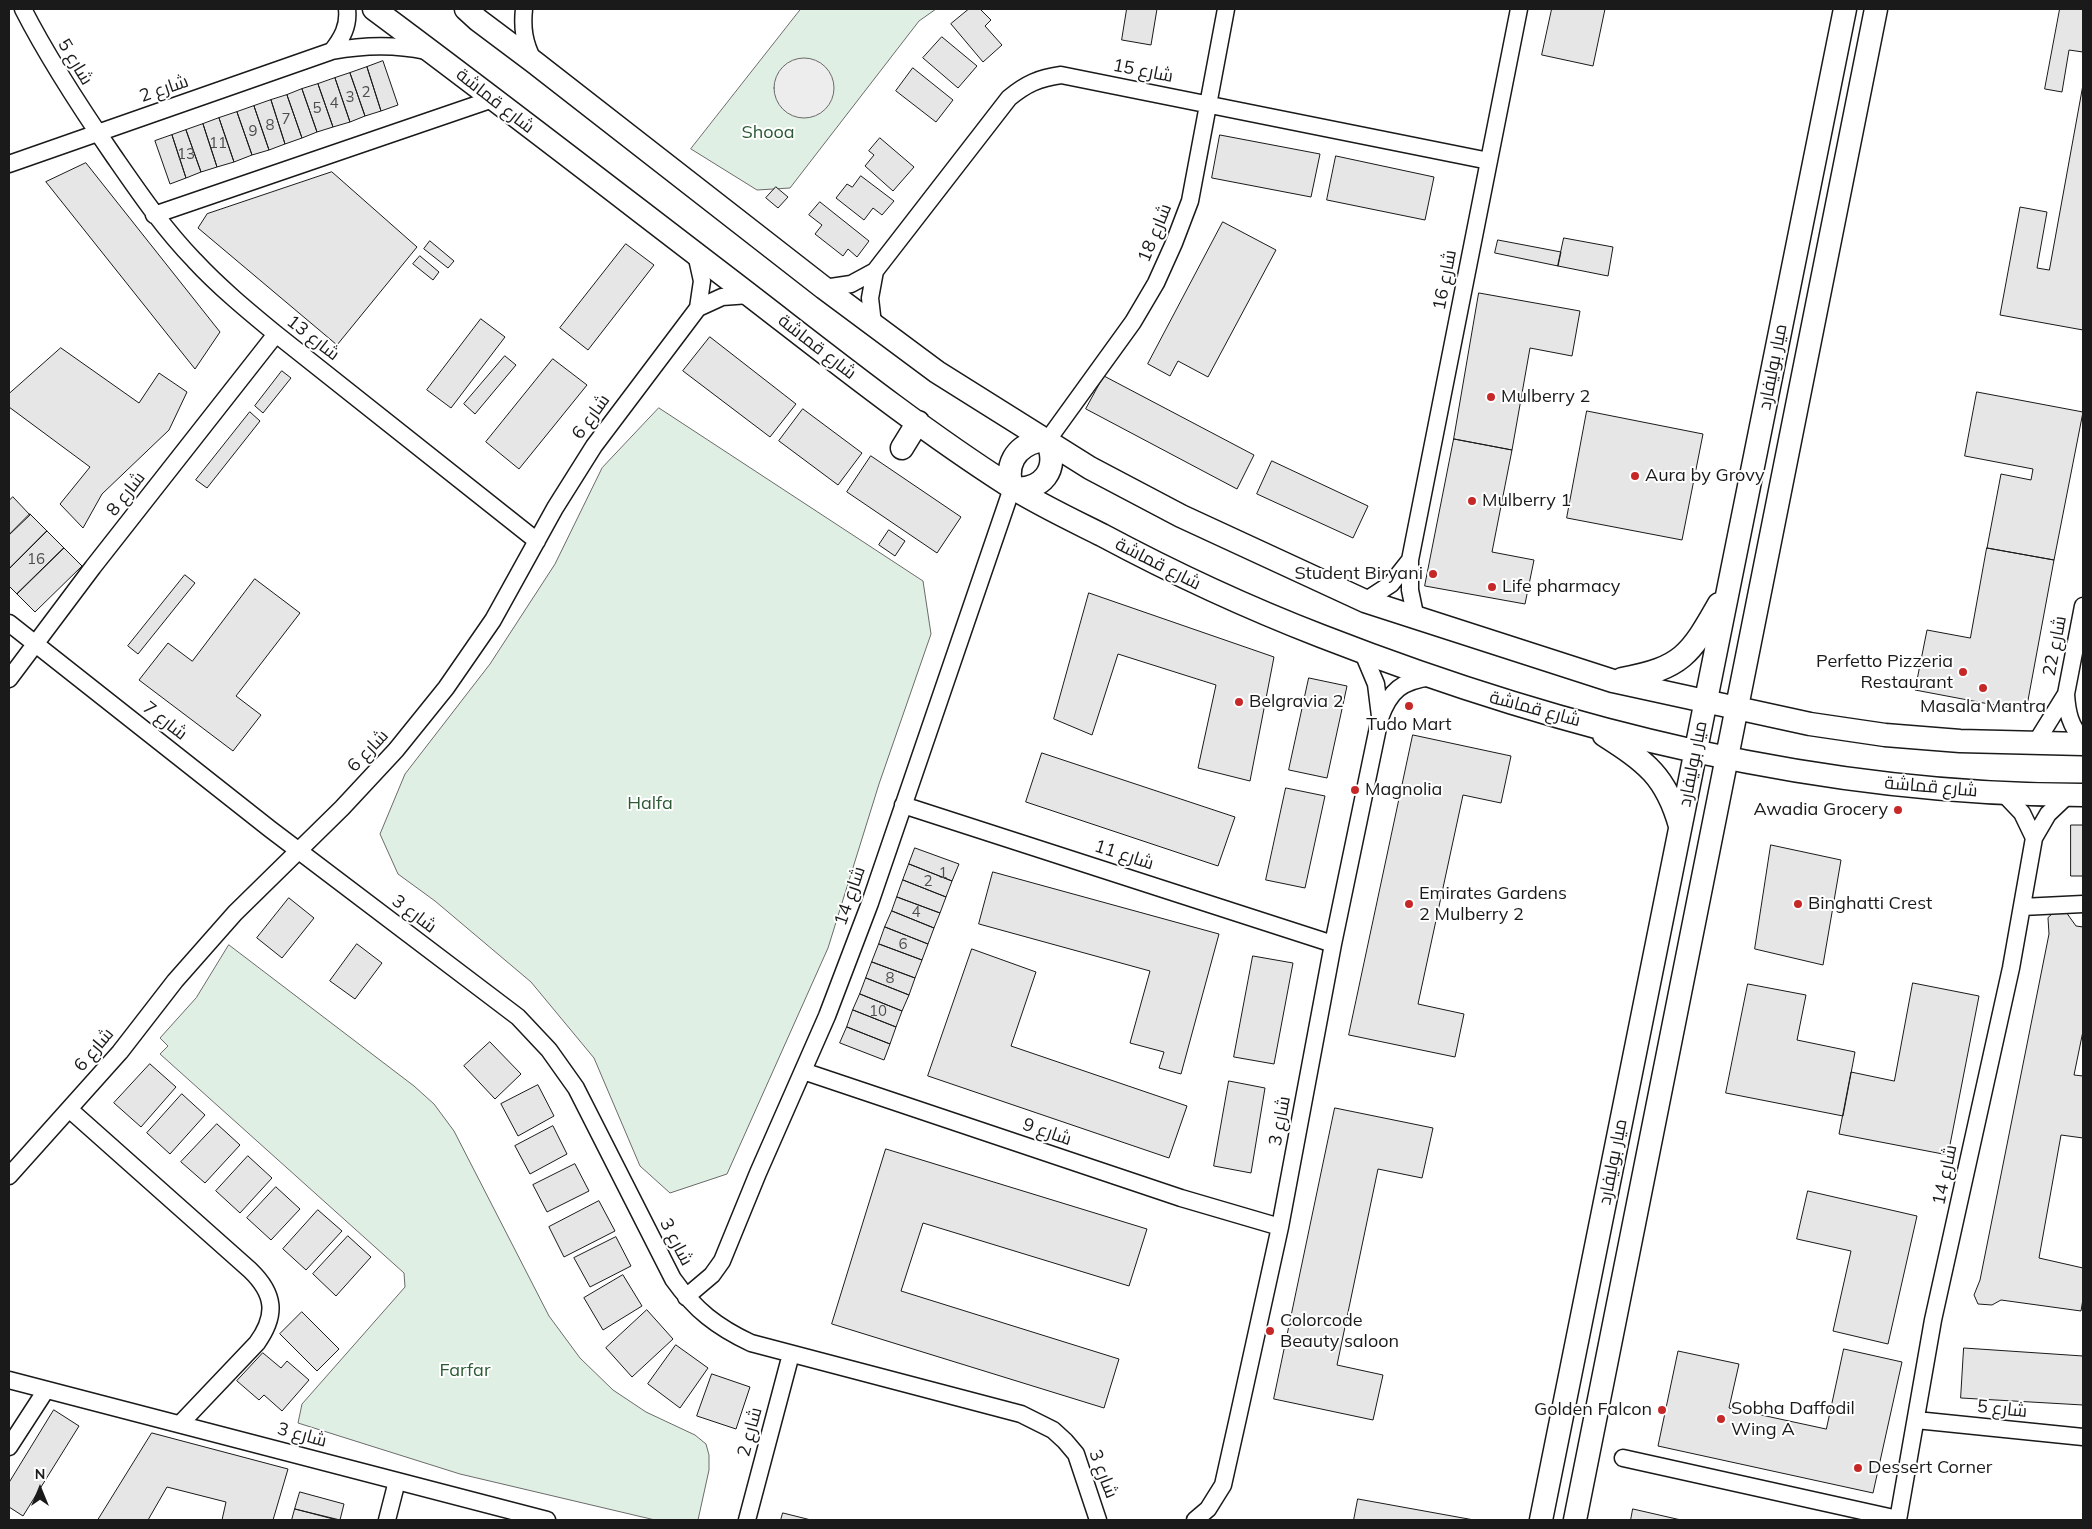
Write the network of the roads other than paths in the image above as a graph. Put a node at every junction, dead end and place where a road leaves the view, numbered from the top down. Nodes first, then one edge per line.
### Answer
1 (23, 9) edge
2 (348, 9) edge
3 (374, 9) edge
4 (466, 9) edge
5 (524, 9) edge
6 (1226, 9) edge
7 (1519, 9) edge
8 (1845, 9) edge
9 (1876, 9) edge
10 (332, 51) junction
11 (433, 53) junction
12 (534, 62) junction
13 (493, 99) junction
14 (1207, 105) junction
15 (98, 133) junction
16 (1489, 161) junction
17 (9, 164) edge
18 (154, 214) junction
19 (696, 254) junction
20 (874, 271) junction
21 (824, 288) junction
22 (749, 295) junction
23 (698, 308) junction
24 (874, 324) junction
25 (276, 334) junction
26 (918, 422) junction
27 (1047, 441) junction
28 (902, 448) dead end
29 (1012, 488) junction
30 (537, 540) junction
31 (1410, 560) junction
32 (1729, 585) junction
33 (1365, 601) junction
34 (2083, 606) edge
35 (1416, 619) junction
36 (9, 623) edge
37 (35, 645) junction
38 (1363, 652) junction
39 (1431, 677) junction
40 (9, 679) edge
41 (1613, 681) junction
42 (2066, 694) junction
43 (1706, 702) junction
44 (1736, 708) junction
45 (1380, 718) junction
46 (1584, 722) junction
47 (2083, 738) edge
48 (2035, 744) junction
49 (2083, 744) edge
50 (1696, 752) junction
51 (1726, 759) junction
52 (2002, 793) junction
53 (2076, 795) edge
54 (903, 804) junction
55 (1681, 827) junction
56 (2034, 838) junction
57 (298, 850) junction
58 (2083, 904) edge
59 (2022, 906) junction
60 (1333, 944) junction
61 (803, 1071) junction
62 (69, 1109) junction
63 (9, 1176) edge
64 (1280, 1227) junction
65 (686, 1297) junction
66 (791, 1354) junction
67 (9, 1380) edge
68 (46, 1390) junction
69 (1916, 1420) junction
70 (180, 1424) junction
71 (2083, 1437) edge
72 (9, 1447) edge
73 (1622, 1458) dead end
74 (397, 1481) junction
75 (387, 1520) edge
76 (547, 1520) edge
77 (748, 1520) edge
78 (1098, 1520) edge
79 (1195, 1520) edge
80 (1541, 1520) edge
81 (1575, 1520) edge
82 (1898, 1520) edge

1 - 15 street, شارع 5
2 - 10 street
3 - 11 street, شارع قماشة
4 - 12 street
5 - 12 street
6 - 14 street, شارع 18
7 - 16 street, شارع 16
8 - 32 street, ميار بوليفارد
9 - 44 street, ميار بوليفارد
10 - 11 street, شارع 2
10 - 15 street, شارع 2
11 - 13 street, شارع قماشة
12 - 21 street
13 - 18 street
13 - 19 street, شارع قماشة
14 - 16 street, شارع 15
14 - 20 street, شارع 15
14 - 27 street, شارع 18
15 - 17 street, شارع 2
15 - 18 street, شارع 13
16 - 31 street, شارع 16
18 - 25 street, شارع 13
19 - 22 street, شارع قماشة
19 - 23 street, شارع 6
20 - 21 street, شارع 15
20 - 24 street, شارع 15
21 - 24 street
22 - 23 street, شارع 6
22 - 26 street, شارع قماشة
23 - 30 street, شارع 6
24 - 27 street
25 - 30 street, شارع 13
25 - 37 street, شارع 8
26 - 28 street
26 - 29 street, شارع قماشة
27 - 29 street
27 - 29 street
27 - 33 street
29 - 38 street, شارع قماشة
29 - 54 street, شارع 14
30 - 57 street, شارع 6
31 - 33 street, شارع 16
31 - 35 street, شارع 16
32 - 41 street
32 - 43 street, ميار بوليفارد
33 - 35 street
34 - 42 street, شارع 22
35 - 41 street
36 - 37 street, شارع 7
37 - 40 street, شارع 8
37 - 57 street, شارع 7
38 - 39 street, شارع قماشة
38 - 45 street, شارع 3
39 - 45 street, شارع 3
39 - 46 street, شارع قماشة
41 - 43 street
42 - 47 street, شارع 22
42 - 48 street, شارع 22
43 - 44 street
43 - 50 street, ميار بوليفارد
44 - 48 street
44 - 51 street, ميار بوليفارد
45 - 60 street, شارع 3
46 - 50 street, شارع قماشة
46 - 55 street
48 - 49 street
50 - 51 street, شارع قماشة
50 - 55 street, ميار بوليفارد
51 - 52 street, شارع قماشة
51 - 81 street, ميار بوليفارد
52 - 53 street, شارع قماشة
52 - 56 street
53 - 56 street, شارع 14
54 - 60 street, شارع 11
54 - 61 street, شارع 14
55 - 80 street, ميار بوليفارد
56 - 59 street, شارع 14
57 - 62 street, شارع 6
57 - 65 street, شارع 3
58 - 59 street
59 - 69 street, شارع 14
60 - 64 street, شارع 3
61 - 64 street, شارع 9
61 - 65 street, شارع 14
62 - 63 street, شارع 6
62 - 70 street
64 - 79 street, شارع 3
65 - 66 street, شارع 3
66 - 77 street, شارع 2
66 - 78 street, شارع 3
67 - 68 street, شارع 3
68 - 70 street, شارع 3
68 - 72 street
69 - 71 street, شارع 5
69 - 82 street, شارع 14
70 - 74 street, شارع 3
73 - 82 street
74 - 75 street
74 - 76 street, شارع 3

